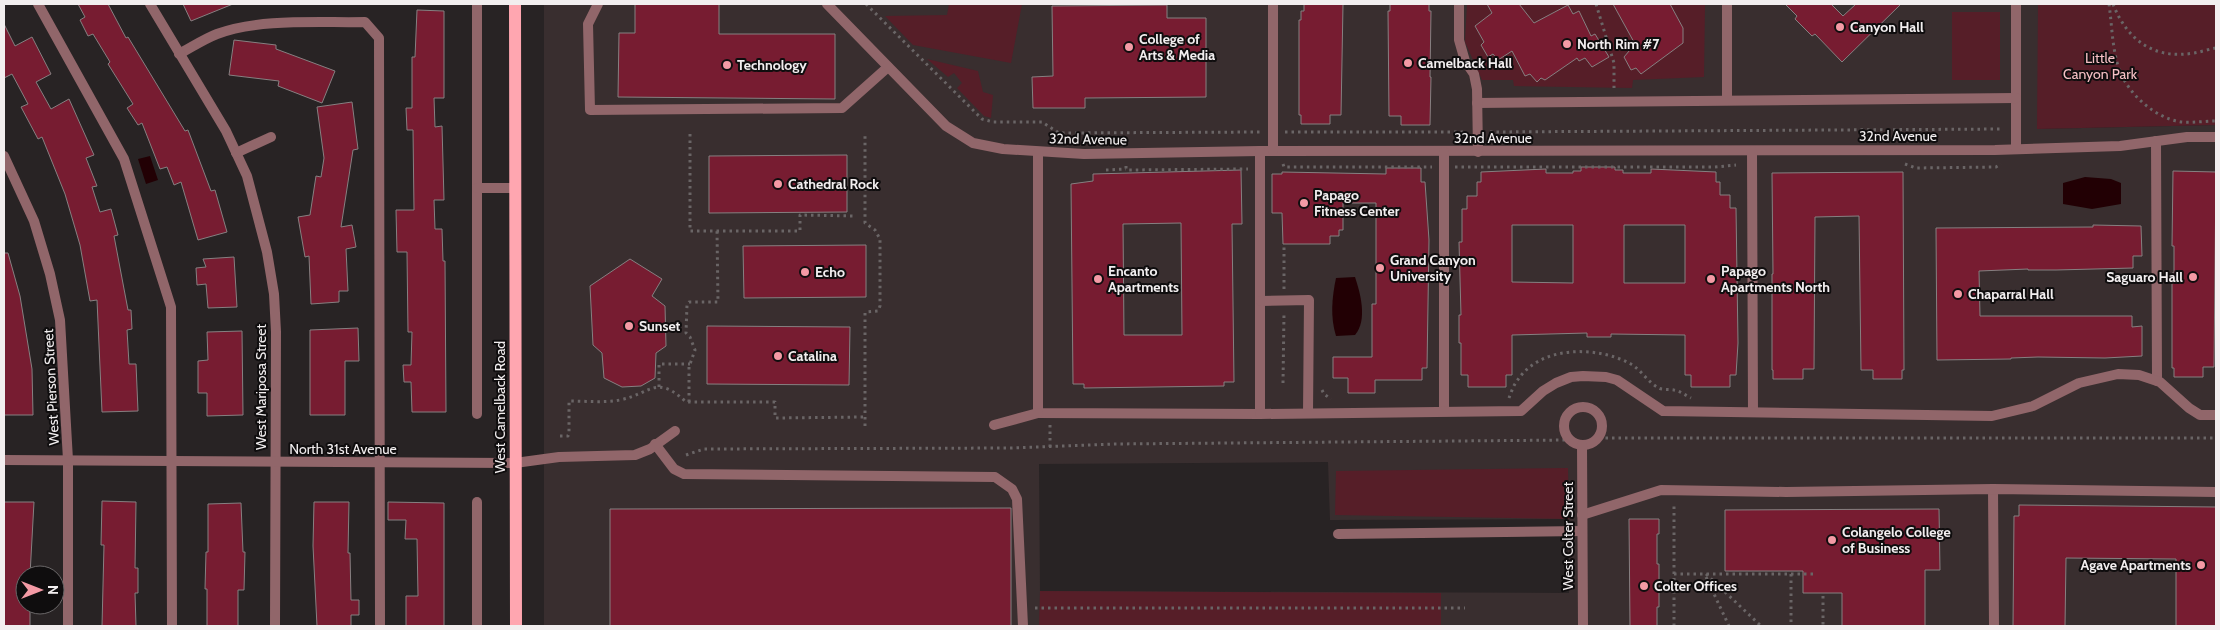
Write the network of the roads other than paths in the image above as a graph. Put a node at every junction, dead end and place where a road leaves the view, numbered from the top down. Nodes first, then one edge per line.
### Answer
1 (38, 4) edge
2 (150, 4) edge
3 (477, 4) edge
4 (515, 4) edge
5 (598, 4) edge
6 (827, 4) edge
7 (1273, 4) edge
8 (1459, 4) edge
9 (1727, 4) edge
10 (2016, 4) edge
11 (179, 54) junction
12 (888, 67) junction
13 (2016, 98) junction
14 (1727, 100) junction
15 (1477, 103) junction
16 (271, 137) dead end
17 (2216, 137) edge
18 (2156, 141) junction
19 (2016, 149) junction
20 (1260, 151) junction
21 (1273, 151) junction
22 (1752, 151) junction
23 (1038, 152) junction
24 (1444, 152) junction
25 (1478, 152) junction
26 (236, 153) junction
27 (4, 156) edge
28 (477, 188) junction
29 (514, 188) junction
30 (1261, 301) junction
31 (2157, 381) junction
32 (1444, 411) junction
33 (1753, 412) junction
34 (1308, 413) junction
35 (477, 414) dead end
36 (1038, 414) junction
37 (1260, 414) junction
38 (2216, 415) edge
39 (994, 425) dead end
40 (675, 431) dead end
41 (655, 444) junction
42 (1582, 445) junction
43 (4, 460) edge
44 (68, 460) junction
45 (173, 462) junction
46 (275, 463) junction
47 (380, 463) junction
48 (515, 463) junction
49 (1994, 489) junction
50 (2216, 492) edge
51 (477, 502) dead end
52 (1582, 515) junction
53 (1582, 531) junction
54 (1338, 534) dead end
55 (68, 626) edge
56 (172, 626) edge
57 (275, 626) edge
58 (380, 626) edge
59 (477, 626) edge
60 (516, 626) edge
61 (1023, 626) edge
62 (1583, 626) edge
63 (1994, 626) edge

1 - 45 street
2 - 11 street, West Mariposa Street
3 - 28 street, West Camelback Road
4 - 29 main road, West Camelback Road
5 - 12 street
6 - 12 street, 32nd Avenue
7 - 21 street
8 - 15 street
9 - 14 street
10 - 13 street
11 - 26 street, West Mariposa Street
11 - 47 street
12 - 23 street, 32nd Avenue
13 - 14 street
13 - 19 street
14 - 15 street
15 - 25 street
16 - 26 street
17 - 18 street, 32nd Avenue
18 - 19 street, 32nd Avenue
18 - 31 street
19 - 22 street, 32nd Avenue
20 - 21 street, 32nd Avenue
20 - 23 street, 32nd Avenue
20 - 30 street
21 - 24 street, 32nd Avenue
22 - 25 street, 32nd Avenue
22 - 33 street
23 - 36 street
24 - 25 street, 32nd Avenue
24 - 32 street
26 - 46 street, West Mariposa Street
27 - 44 street, West Pierson Street
28 - 29 street
28 - 35 street, West Camelback Road
29 - 48 main road, West Camelback Road
30 - 34 street
30 - 37 street
31 - 33 street
31 - 38 street
32 - 33 street
32 - 34 street
34 - 37 street
36 - 37 street
36 - 39 street
40 - 41 street, North 31st Avenue
41 - 48 street, North 31st Avenue
41 - 61 street
42 - 42 street
42 - 52 street, West Colter Street
43 - 44 street, North 31st Avenue
44 - 45 street, North 31st Avenue
44 - 55 street, West Pierson Street
45 - 46 street, North 31st Avenue
45 - 56 street
46 - 47 street, North 31st Avenue
46 - 57 street, West Mariposa Street
47 - 48 street, North 31st Avenue
47 - 58 street
48 - 60 main road, West Camelback Road
49 - 50 street
49 - 52 street
49 - 63 street
51 - 59 street
52 - 53 street, West Colter Street
53 - 54 street
53 - 62 street, West Colter Street

